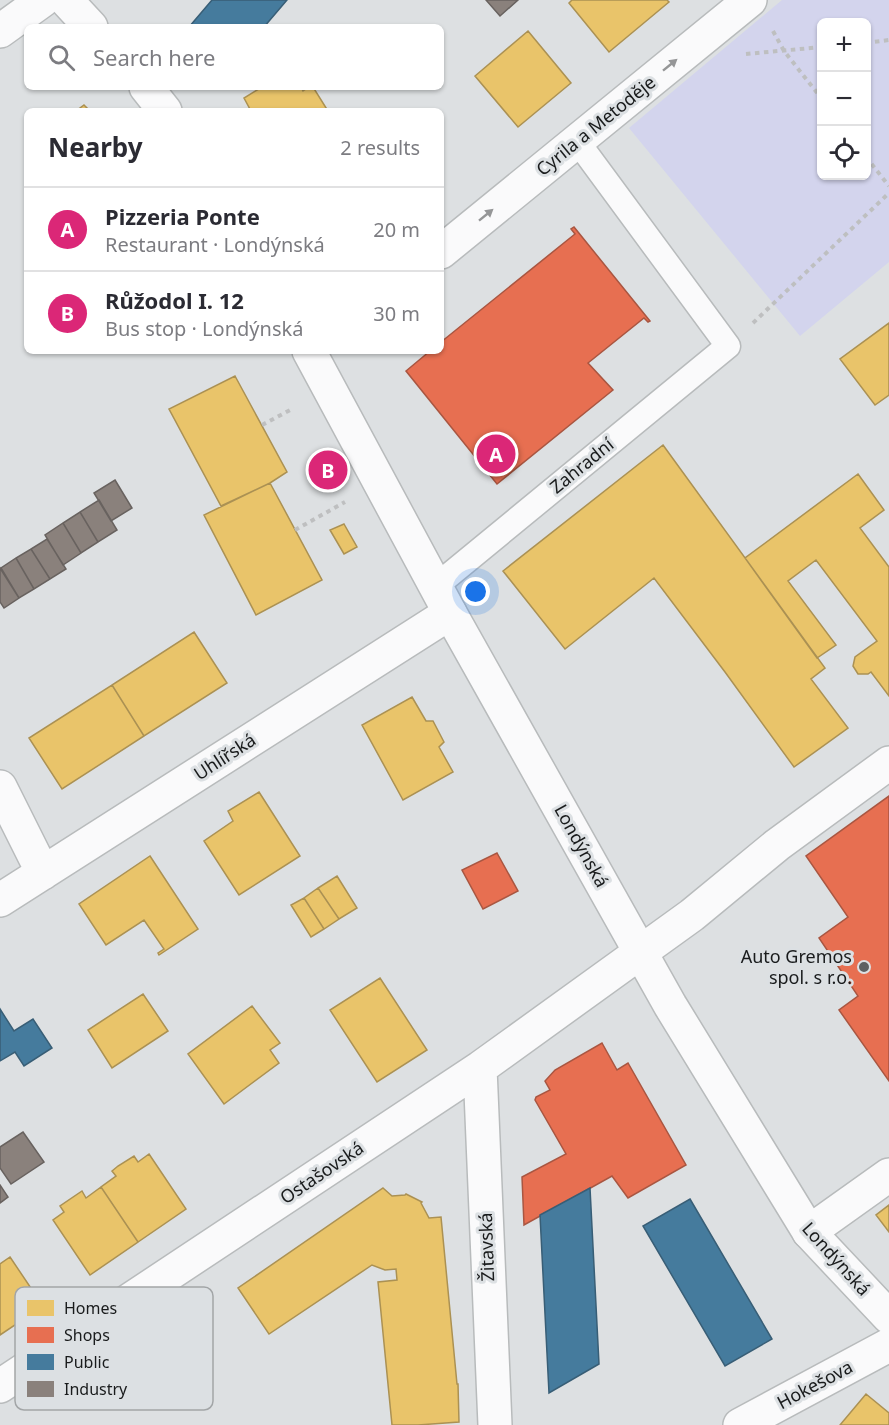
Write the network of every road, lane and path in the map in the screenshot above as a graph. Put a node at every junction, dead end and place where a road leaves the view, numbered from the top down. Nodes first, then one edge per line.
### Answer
1 (43, 0) edge
2 (66, 0) edge
3 (760, 12) edge
4 (88, 24) edge
5 (0, 31) edge
6 (889, 40) edge
7 (871, 42) edge
8 (693, 47) junction
9 (817, 48) edge
10 (784, 51) junction
11 (148, 90) edge
12 (817, 93) edge
13 (163, 108) edge
14 (578, 141) junction
15 (871, 162) edge
16 (889, 186) edge
17 (889, 193) edge
18 (444, 250) edge
19 (728, 346) junction
20 (314, 354) edge
21 (292, 409) dead end
22 (262, 425) dead end
23 (345, 502) dead end
24 (296, 530) dead end
25 (443, 600) junction
26 (889, 763) edge
27 (0, 787) edge
28 (43, 873) junction
29 (0, 900) edge
30 (641, 953) junction
31 (480, 1068) junction
32 (889, 1174) edge
33 (809, 1232) junction
34 (149, 1287) edge
35 (889, 1317) edge
36 (889, 1345) edge
37 (15, 1376) edge
38 (0, 1386) edge
39 (495, 1425) edge
40 (740, 1425) edge

1 - 5 street
2 - 4 street
3 - 8 street, Cyrila a Metoděje
3 - 10 path
6 - 7 path
8 - 10 path
14 -> 8 street, Cyrila a Metoděje
9 - 10 path
10 - 12 path
11 - 13 street
18 -> 14 street, Cyrila a Metoděje
14 - 19 lane
15 - 16 path
17 - 19 path
19 - 25 lane, Zahradní
20 - 25 street, Londýnská
21 - 22 path
23 - 24 path
25 - 28 street, Uhlířská
25 - 30 street, Londýnská
26 - 30 street
27 - 28 street
28 - 29 street, Uhlířská
30 - 31 street, Ostašovská
30 - 33 street, Londýnská
31 - 34 street, Ostašovská
31 - 39 street, Žitavská
32 - 33 street
33 - 35 street, Londýnská
36 - 40 street, Hokešova
37 - 38 street, Ostašovská

